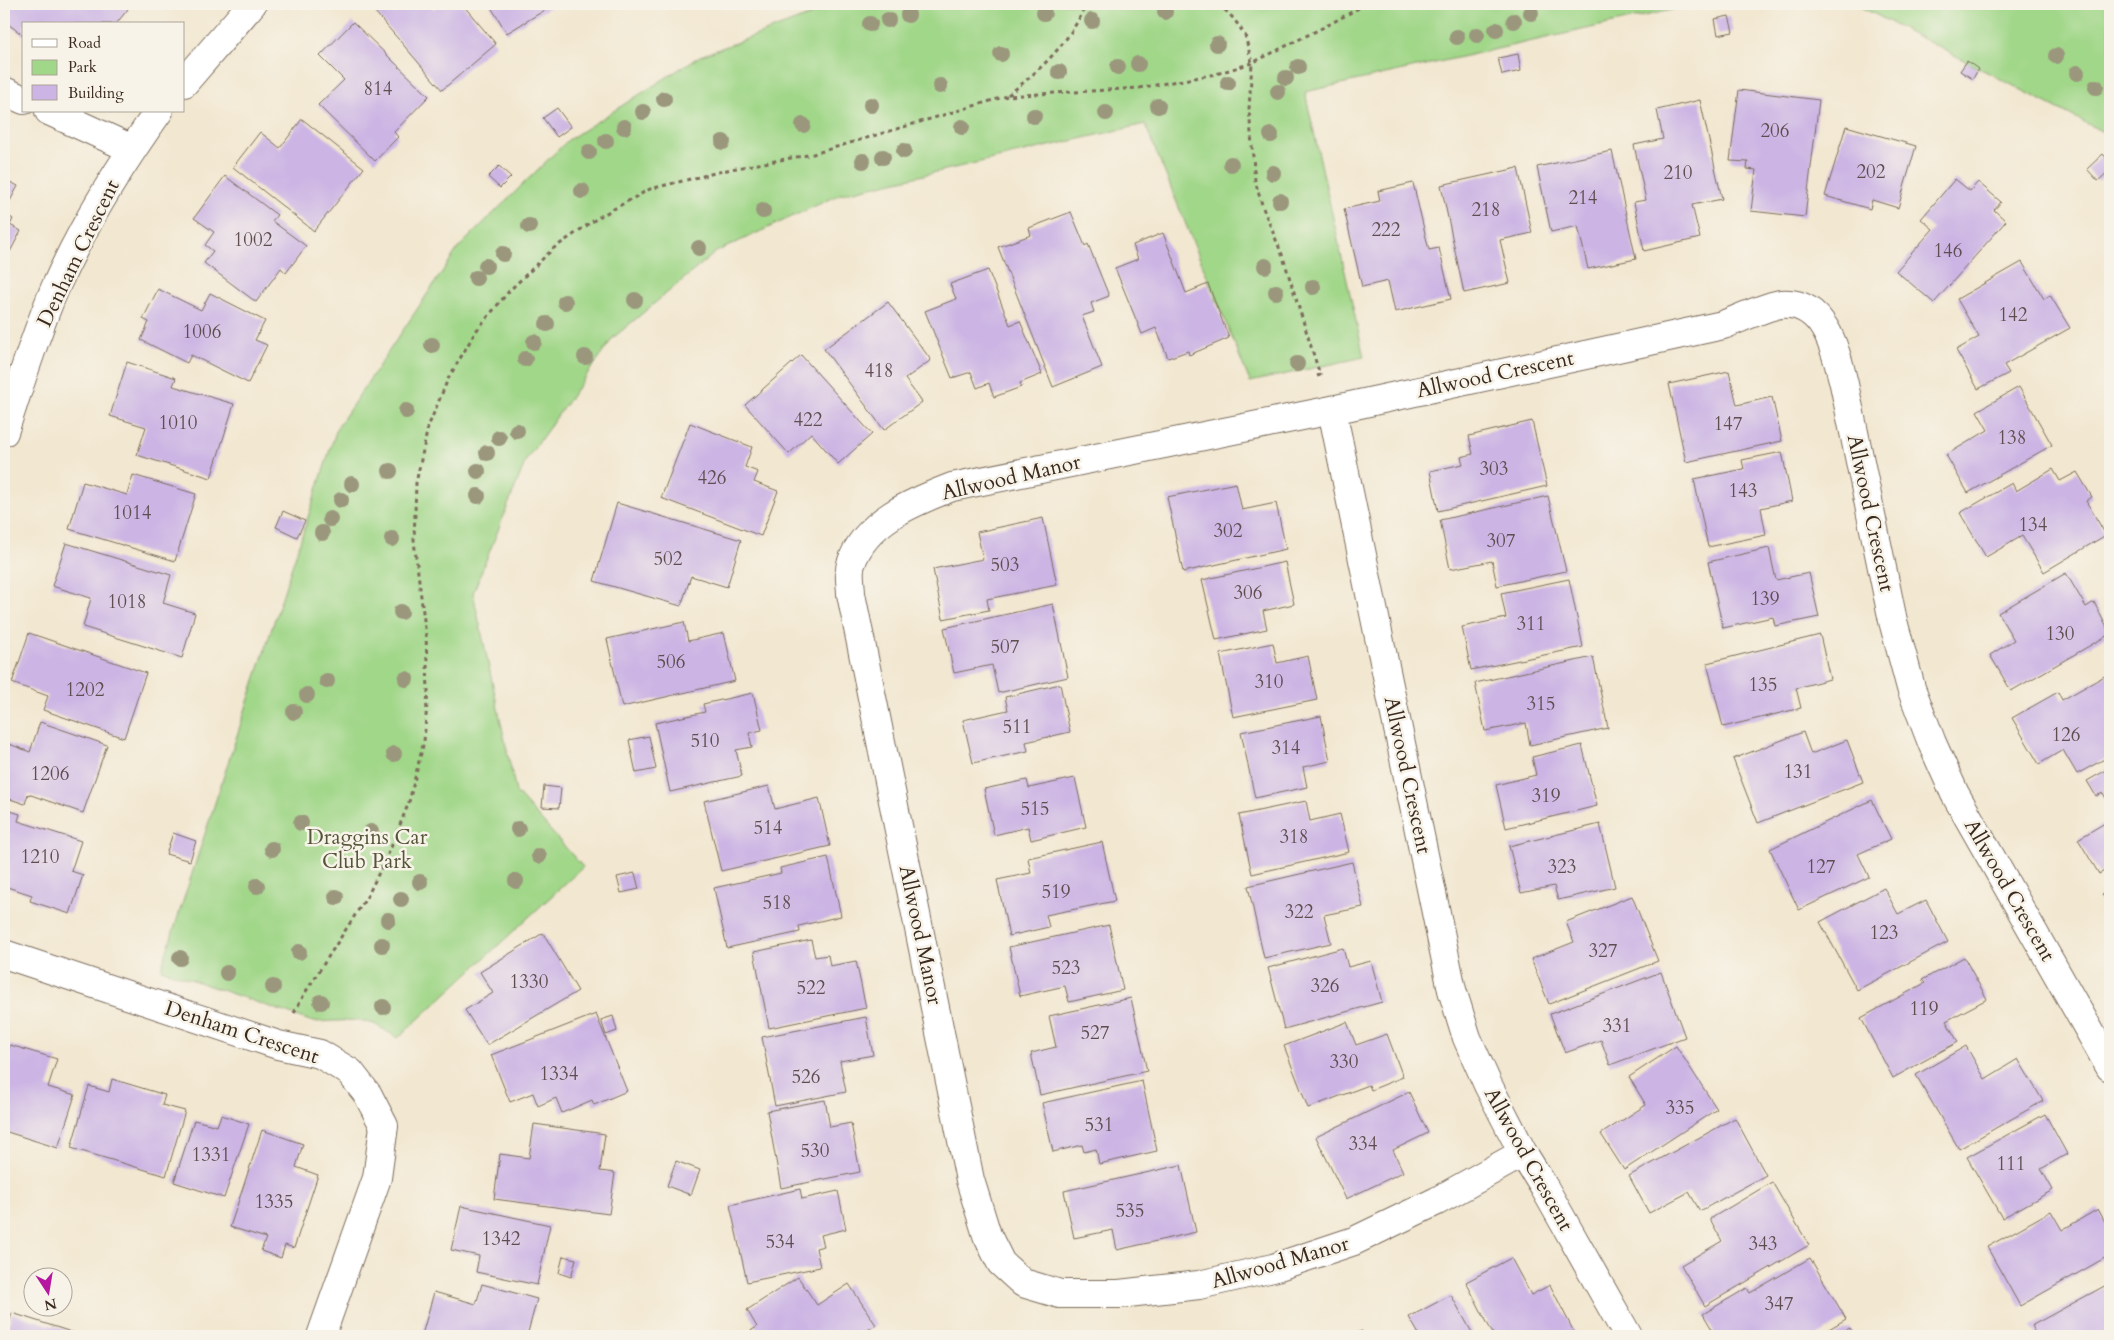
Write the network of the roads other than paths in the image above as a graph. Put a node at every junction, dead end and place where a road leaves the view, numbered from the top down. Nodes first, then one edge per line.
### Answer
1 (252, 4) edge
2 (185, 82) edge
3 (4, 91) edge
4 (22, 99) edge
5 (51, 112) edge
6 (158, 112) edge
7 (132, 149) junction
8 (1332, 410) junction
9 (4, 432) edge
10 (4, 954) edge
11 (2110, 1067) edge
12 (1523, 1153) junction
13 (321, 1336) edge
14 (1628, 1336) edge

1 - 2 street
3 - 4 street
5 - 7 street
6 - 7 street, Denham Crescent
7 - 9 street, Denham Crescent
8 - 11 street, Allwood Crescent
8 - 12 street, Allwood Crescent
8 - 12 street, Allwood Manor
10 - 13 street, Denham Crescent
12 - 14 street, Allwood Crescent

